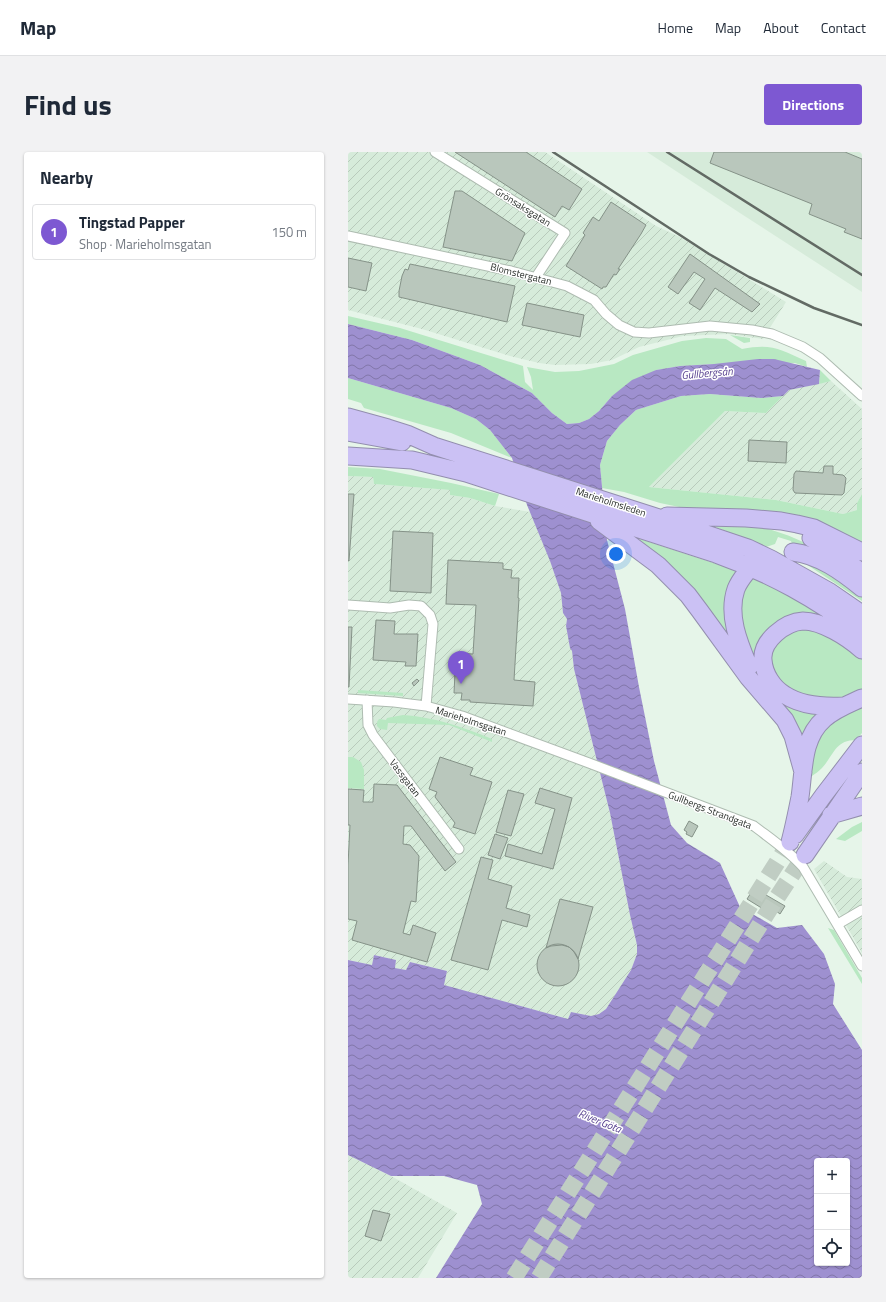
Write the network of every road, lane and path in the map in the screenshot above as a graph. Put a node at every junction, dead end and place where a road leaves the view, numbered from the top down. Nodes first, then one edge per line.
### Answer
1 (435, 152) edge
2 (348, 236) edge
3 (536, 277) junction
4 (862, 396) edge
5 (348, 417) edge
6 (348, 432) edge
7 (348, 440) edge
8 (434, 446) junction
9 (348, 456) edge
10 (412, 460) junction
11 (653, 516) junction
12 (769, 520) junction
13 (606, 522) junction
14 (793, 552) dead end
15 (862, 552) edge
16 (746, 573) dead end
17 (862, 573) edge
18 (862, 588) edge
19 (348, 605) edge
20 (862, 614) edge
21 (862, 633) edge
22 (862, 650) edge
23 (762, 695) junction
24 (862, 698) edge
25 (348, 699) edge
26 (367, 700) junction
27 (426, 706) junction
28 (843, 706) junction
29 (862, 745) edge
30 (589, 763) joint
31 (803, 772) junction
32 (862, 772) edge
33 (862, 806) edge
34 (831, 815) junction
35 (459, 849) dead end
36 (805, 854) tunnel mouth
37 (862, 910) edge
38 (838, 924) junction
39 (862, 966) edge

1 - 3 street, Grönsaksgatan
2 - 3 street, Blomstergatan
3 - 4 street, Blomstergatan
5 - 8 highway, Marieholmsleden
6 - 8 highway
7 - 10 highway
8 - 11 highway, Marieholmsleden
9 - 10 highway, Marieholmsleden
10 - 13 highway, Marieholmsleden
11 - 12 highway
11 - 20 highway, Marieholmsleden
12 - 15 highway
12 - 17 highway
13 - 21 highway, Marieholmsleden
13 - 23 highway, Marieholmsleden
14 - 18 highway
16 - 23 highway
19 - 27 street
22 - 28 highway
23 - 31 highway
24 - 28 highway
25 - 26 street, Marieholmsgatan
26 - 27 street, Marieholmsgatan
26 - 35 street, Vassgatan
27 - 30 street, Marieholmsgatan
28 - 31 highway
29 - 31 highway
30 - 38 street, Gullbergs Strandgata
32 - 34 highway
33 - 34 highway
34 - 36 highway
37 - 38 street
38 - 39 street, Gullbergs Strandgata

